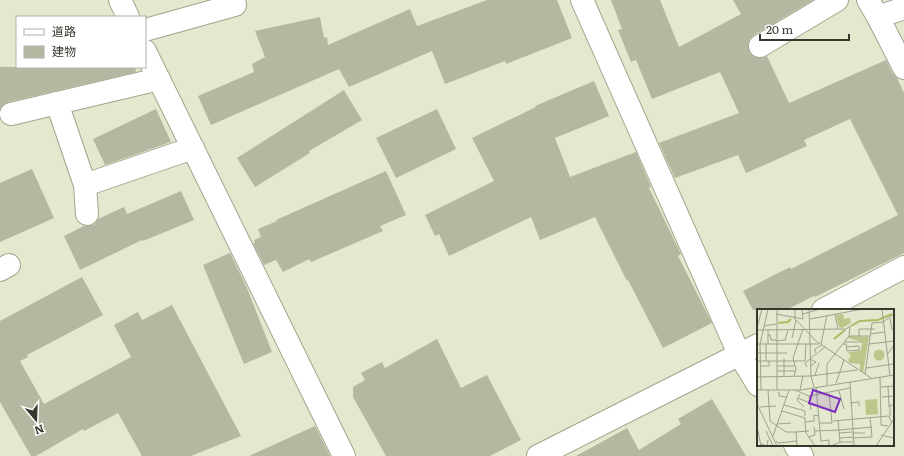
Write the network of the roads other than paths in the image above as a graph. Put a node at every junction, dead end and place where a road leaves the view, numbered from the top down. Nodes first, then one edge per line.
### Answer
1 (120, 0) edge
2 (234, 0) edge
3 (582, 0) edge
4 (837, 0) edge
5 (873, 8) edge
6 (904, 8) edge
7 (128, 16) edge
8 (146, 30) edge
9 (760, 46) dead end
10 (146, 53) edge
11 (904, 68) edge
12 (159, 79) junction
13 (57, 103) junction
14 (11, 114) dead end
15 (193, 148) junction
16 (85, 185) junction
17 (87, 214) dead end
18 (904, 267) edge
19 (825, 309) edge
20 (749, 350) edge
21 (757, 381) edge
22 (796, 446) edge
23 (344, 456) edge
24 (538, 456) edge
25 (802, 456) edge

1 - 7 street
2 - 8 street
3 - 20 street
4 - 9 street
5 - 6 street
5 - 11 street
10 - 12 street
12 - 13 street
12 - 15 street
13 - 14 street
13 - 16 street
15 - 16 street
15 - 23 street
16 - 17 street
18 - 19 street
20 - 21 street
20 - 24 street
22 - 25 street

